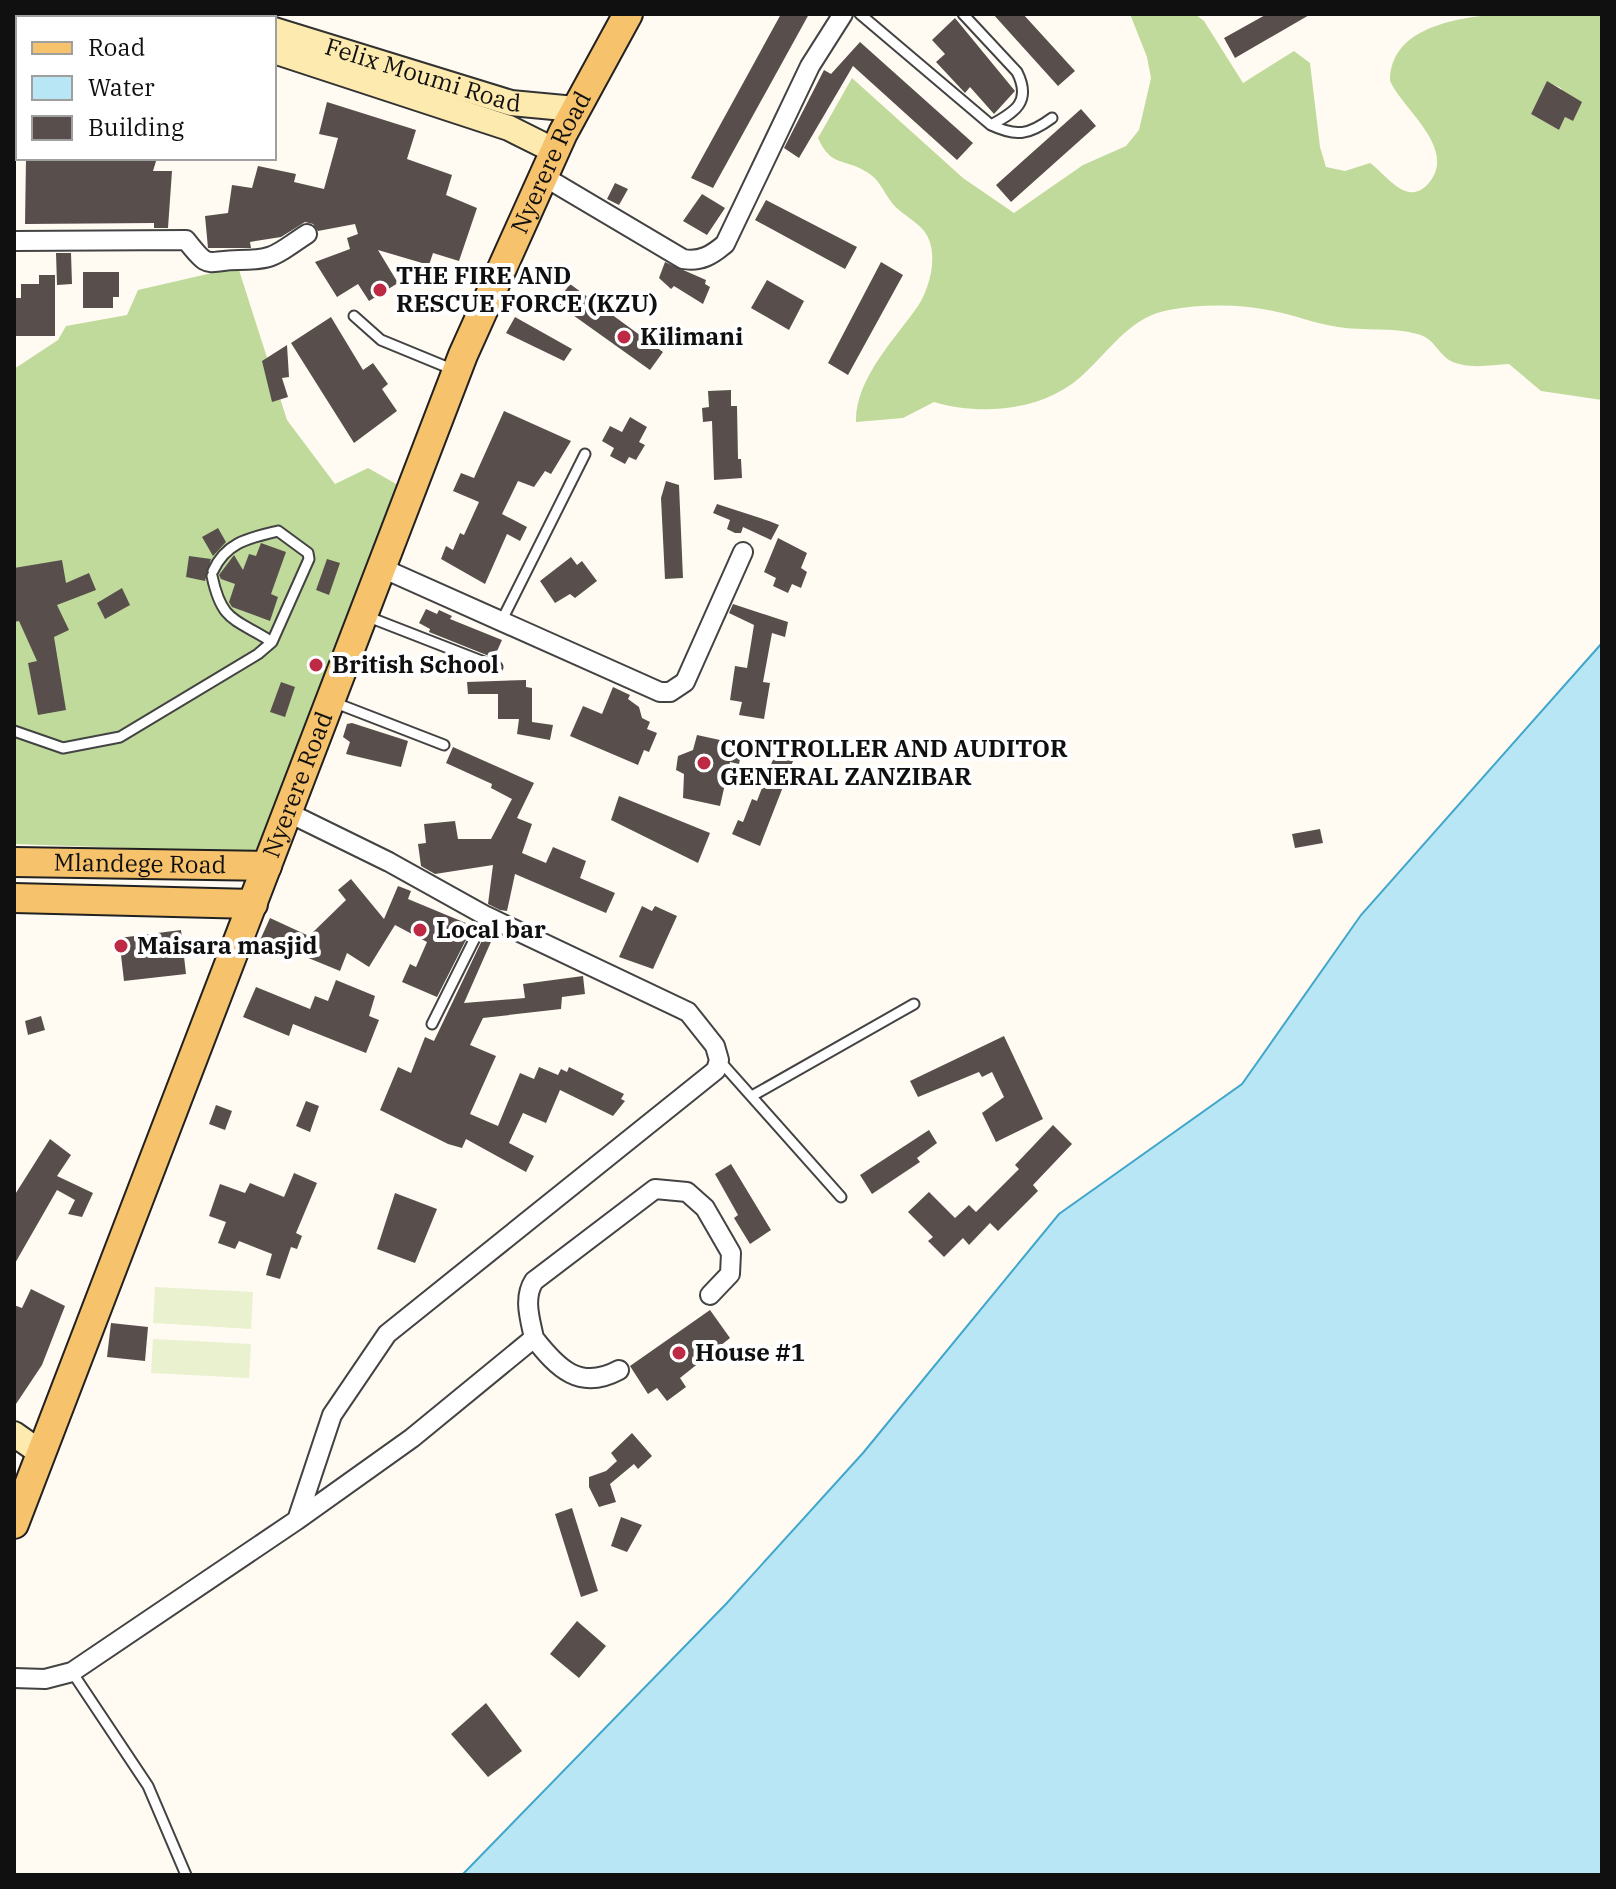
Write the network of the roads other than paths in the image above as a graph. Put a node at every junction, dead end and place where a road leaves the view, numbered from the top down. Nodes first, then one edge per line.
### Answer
1 (628, 14) edge
2 (843, 14) edge
3 (860, 14) edge
4 (963, 14) edge
5 (276, 31) edge
6 (276, 52) edge
7 (575, 109) junction
8 (1052, 118) dead end
9 (991, 125) junction
10 (549, 164) junction
11 (307, 234) dead end
12 (14, 241) edge
13 (354, 316) dead end
14 (457, 372) junction
15 (585, 454) dead end
16 (743, 552) dead end
17 (382, 568) junction
18 (363, 614) junction
19 (502, 620) junction
20 (272, 642) junction
21 (497, 667) dead end
22 (330, 700) junction
23 (14, 731) edge
24 (444, 745) dead end
25 (287, 812) junction
26 (14, 862) edge
27 (267, 866) junction
28 (14, 898) edge
29 (253, 904) junction
30 (486, 916) junction
31 (914, 1004) dead end
32 (432, 1024) dead end
33 (719, 1060) junction
34 (752, 1096) junction
35 (841, 1197) dead end
36 (710, 1295) dead end
37 (534, 1338) junction
38 (619, 1370) dead end
39 (14, 1434) edge
40 (41, 1453) junction
41 (297, 1520) junction
42 (14, 1524) edge
43 (72, 1672) junction
44 (14, 1678) edge
45 (186, 1875) edge

1 - 7 main road, Nyerere Road
2 - 10 street
3 - 9 lane
4 - 9 lane
5 - 7 main road, Felix Moumi Road
6 - 10 main road, Felix Moumi Road
7 - 10 main road, Nyerere Road
8 - 9 lane
10 - 14 main road, Nyerere Road
11 - 12 street
13 - 14 lane
14 - 17 main road, Nyerere Road
15 - 19 lane
16 - 19 street
17 - 18 main road, Nyerere Road
17 - 19 street
18 - 21 lane
18 - 22 main road, Nyerere Road
20 - 20 lane
20 - 23 lane
22 - 24 lane
22 - 25 main road, Nyerere Road
25 - 27 main road, Nyerere Road
25 - 30 street
26 - 27 main road, Mlandege Road
27 - 29 main road, Nyerere Road
28 - 29 main road, Mlandege Road
29 - 40 main road, Nyerere Road
30 - 32 lane
30 - 33 street
31 - 34 lane
33 - 34 lane
33 - 41 street
34 - 35 lane
36 - 37 street
37 - 38 street
37 - 41 street
39 - 40 main road
40 - 42 main road, Nyerere Road
41 - 43 street
43 - 44 street
43 - 45 lane

